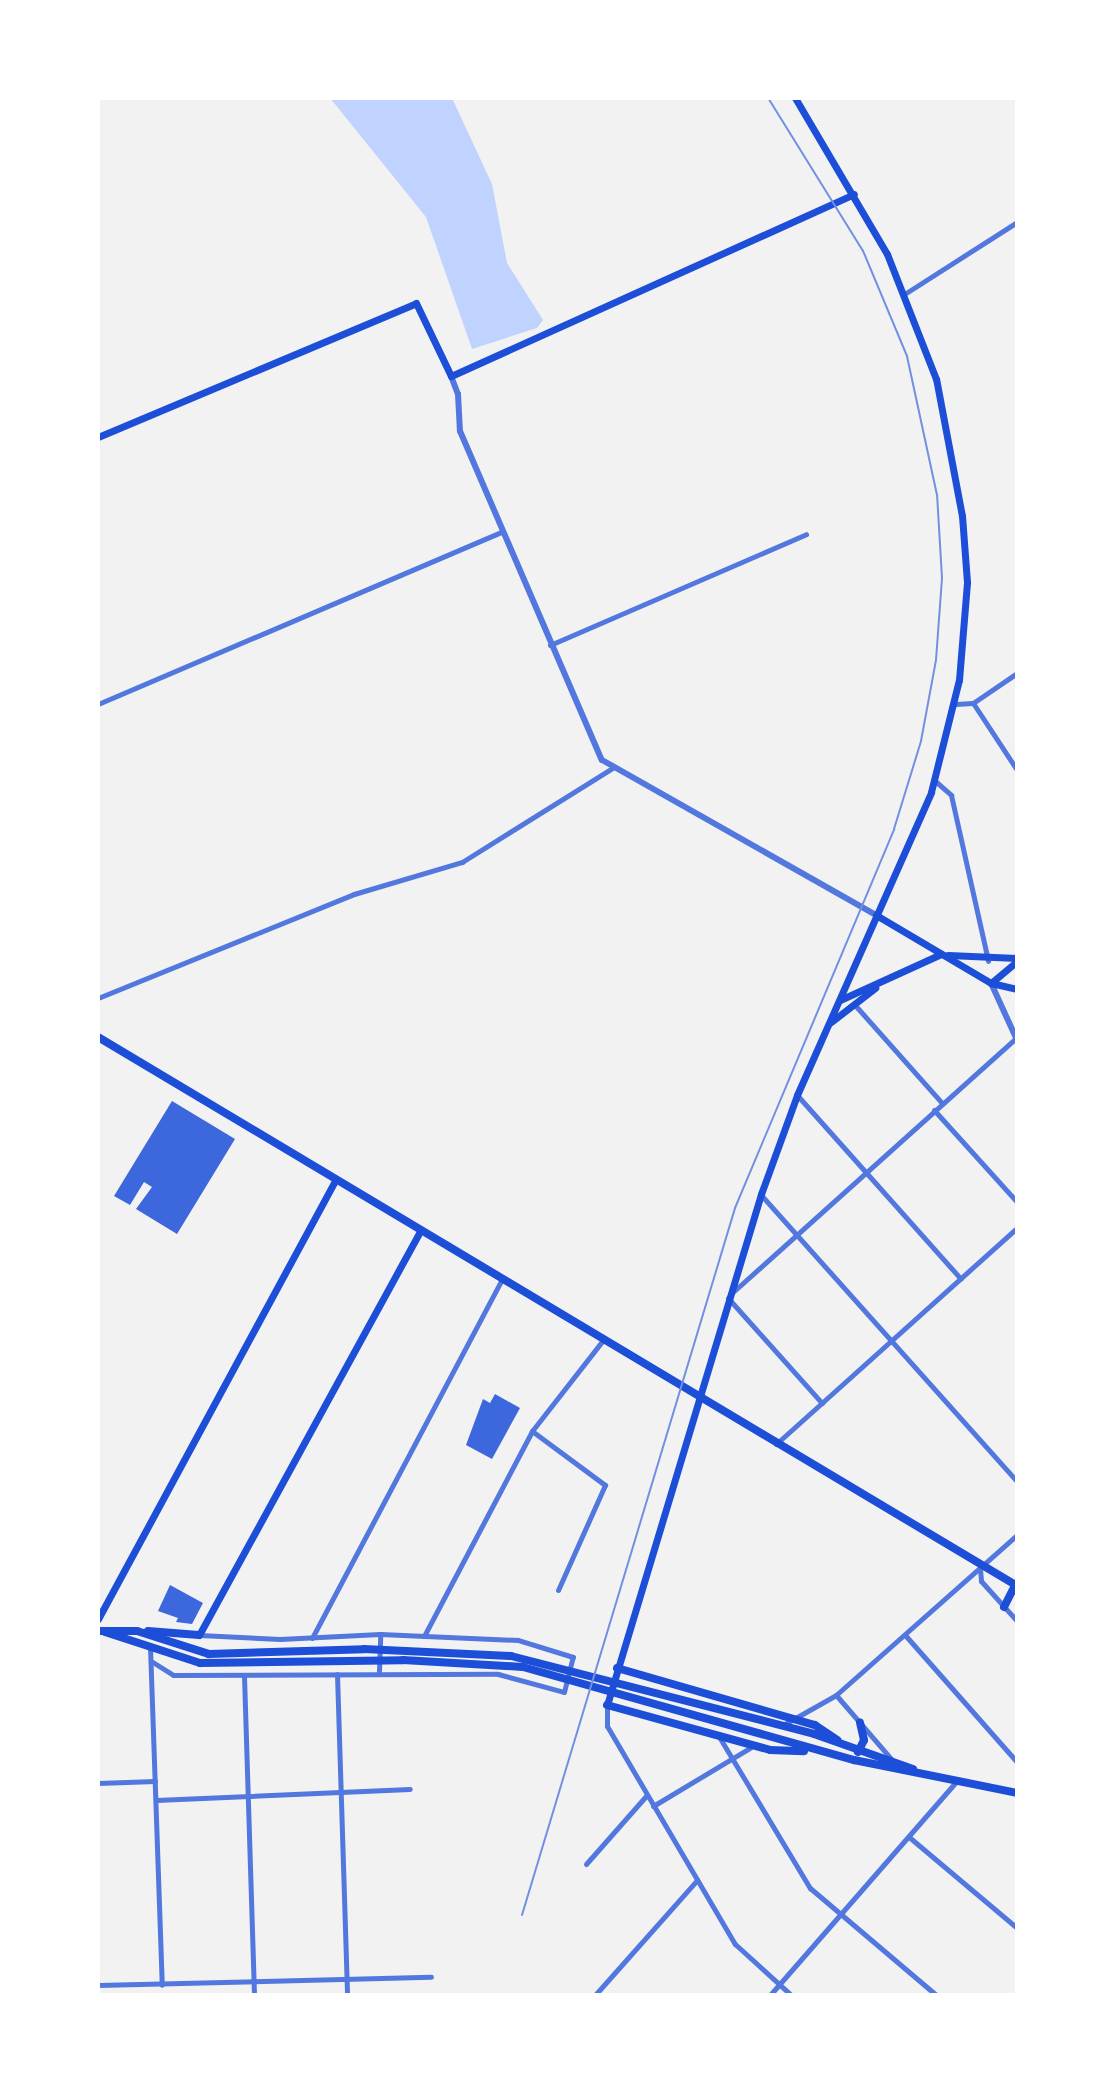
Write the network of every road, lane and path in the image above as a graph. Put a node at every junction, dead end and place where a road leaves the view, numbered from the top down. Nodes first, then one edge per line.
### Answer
1 (795, 98) edge
2 (854, 194) junction
3 (1017, 222) edge
4 (906, 293) junction
5 (451, 376) junction
6 (98, 437) edge
7 (501, 532) junction
8 (806, 534) dead end
9 (549, 645) junction
10 (1017, 673) edge
11 (973, 703) junction
12 (98, 704) edge
13 (955, 704) junction
14 (614, 767) junction
15 (1017, 770) edge
16 (934, 780) junction
17 (876, 915) junction
18 (941, 954) junction
19 (1017, 960) edge
20 (988, 961) junction
21 (883, 981) junction
22 (991, 983) junction
23 (1017, 989) edge
24 (98, 998) edge
25 (840, 1000) junction
26 (854, 1004) junction
27 (829, 1024) junction
28 (98, 1037) edge
29 (1017, 1039) edge
30 (797, 1095) junction
31 (942, 1103) junction
32 (934, 1110) junction
33 (865, 1172) junction
34 (335, 1180) junction
35 (761, 1194) junction
36 (1017, 1202) edge
37 (1017, 1228) edge
38 (421, 1230) junction
39 (796, 1234) junction
40 (502, 1279) junction
41 (961, 1279) junction
42 (727, 1297) junction
43 (603, 1340) junction
44 (891, 1341) junction
45 (697, 1397) junction
46 (822, 1403) junction
47 (532, 1431) junction
48 (776, 1444) junction
49 (1017, 1481) edge
50 (1017, 1535) edge
51 (980, 1568) junction
52 (1016, 1585) edge
53 (558, 1590) dead end
54 (1004, 1607) junction
55 (98, 1619) edge
56 (1017, 1621) edge
57 (102, 1631) edge
58 (137, 1631) junction
59 (199, 1635) junction
60 (905, 1635) junction
61 (380, 1636) junction
62 (424, 1636) junction
63 (312, 1638) junction
64 (150, 1646) junction
65 (151, 1661) junction
66 (379, 1668) junction
67 (616, 1670) junction
68 (337, 1674) junction
69 (244, 1676) junction
70 (836, 1695) junction
71 (608, 1701) junction
72 (794, 1719) junction
73 (860, 1722) junction
74 (780, 1726) junction
75 (717, 1735) junction
76 (838, 1741) junction
77 (754, 1745) junction
78 (860, 1748) junction
79 (821, 1751) junction
80 (731, 1759) junction
81 (854, 1760) junction
82 (894, 1762) junction
83 (1017, 1762) edge
84 (925, 1774) junction
85 (155, 1781) junction
86 (957, 1781) junction
87 (98, 1783) edge
88 (410, 1789) dead end
89 (341, 1793) junction
90 (1017, 1793) edge
91 (646, 1796) junction
92 (248, 1797) junction
93 (155, 1800) junction
94 (653, 1806) junction
95 (909, 1837) junction
96 (586, 1864) dead end
97 (697, 1880) junction
98 (841, 1914) junction
99 (1017, 1928) edge
100 (431, 1977) dead end
101 (347, 1979) junction
102 (254, 1982) junction
103 (98, 1985) edge
104 (162, 1985) junction
105 (779, 1985) junction
106 (597, 1994) edge
107 (254, 1995) edge
108 (347, 1995) edge
109 (770, 1995) edge
110 (791, 1995) edge
111 (936, 1995) edge

1 - 2 main road
2 - 4 main road
2 - 5 main road
3 - 4 street
4 - 13 main road
5 - 6 main road
5 - 7 street
7 - 9 street
7 - 12 street
8 - 9 street
9 - 14 street
10 - 11 street
11 - 13 street
11 - 15 street
13 - 16 main road
14 - 17 street
14 - 24 street
16 - 17 main road
16 - 20 street
17 - 18 main road
17 - 25 main road
18 - 20 main road
18 - 21 main road
18 - 22 main road
19 - 20 main road
19 - 22 main road
21 - 25 main road
21 - 26 main road
22 - 23 main road
22 - 29 street
25 - 27 main road
26 - 27 main road
26 - 31 street
27 - 30 main road
28 - 34 main road
29 - 31 street
30 - 33 street
30 - 35 main road
31 - 32 street
32 - 33 street
32 - 36 street
33 - 39 street
33 - 41 street
34 - 38 main road
34 - 55 main road
35 - 39 street
35 - 42 main road
37 - 41 street
38 - 40 main road
38 - 59 main road
39 - 42 street
39 - 44 street
40 - 43 main road
40 - 63 street
41 - 44 street
42 - 45 main road
42 - 46 street
43 - 45 main road
43 - 47 street
44 - 46 street
44 - 49 street
45 - 48 main road
45 - 67 main road
46 - 48 street
47 - 53 street
47 - 62 street
48 - 51 main road
50 - 51 street
51 - 52 main road
51 - 54 street
51 - 60 street
52 - 54 main road
54 - 56 street
57 - 58 main road
57 - 64 main road
58 - 59 main road
58 - 74 main road
59 - 63 street
60 - 70 street
60 - 83 street
61 - 62 street
61 - 63 street
61 - 66 street
62 - 66 street
64 - 65 street
64 - 79 main road
65 - 69 street
65 - 85 street
66 - 68 street
67 - 71 main road
67 - 72 main road
68 - 69 street
68 - 89 street
69 - 92 street
70 - 72 street
70 - 73 street
71 - 75 main road
71 - 91 street
72 - 74 street
72 - 76 main road
73 - 78 main road
73 - 82 street
74 - 76 main road
75 - 77 main road
75 - 80 street
76 - 78 main road
77 - 79 main road
77 - 80 street
78 - 81 main road
78 - 82 main road
79 - 81 main road
80 - 94 street
80 - 98 street
81 - 84 main road
82 - 84 main road
84 - 86 main road
85 - 87 street
85 - 93 street
86 - 90 main road
86 - 95 street
88 - 89 street
89 - 92 street
89 - 101 street
91 - 94 street
91 - 96 street
92 - 93 street
92 - 102 street
93 - 104 street
94 - 97 street
95 - 98 street
95 - 99 street
97 - 105 street
97 - 106 street
98 - 105 street
98 - 111 street
100 - 101 street
101 - 102 street
101 - 108 street
102 - 104 street
102 - 107 street
103 - 104 street
105 - 109 street
105 - 110 street

